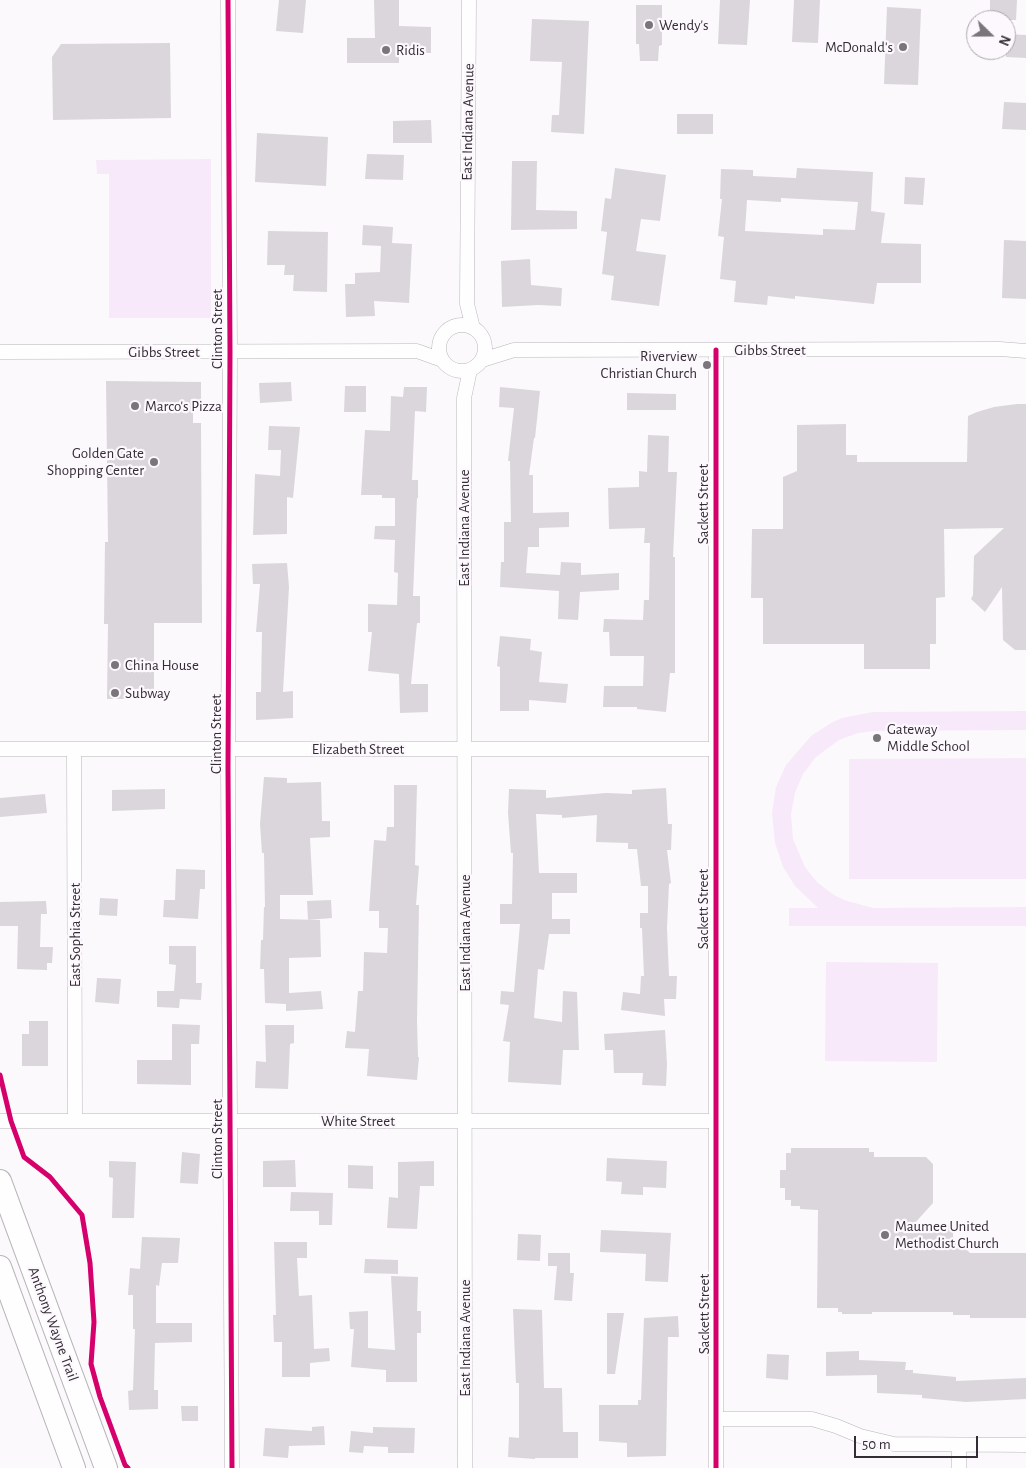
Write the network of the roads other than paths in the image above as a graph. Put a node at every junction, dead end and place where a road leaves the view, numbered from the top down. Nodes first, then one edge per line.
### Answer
1 (228, 0) edge
2 (469, 0) edge
3 (467, 304) junction
4 (454, 327) junction
5 (473, 328) junction
6 (442, 337) junction
7 (483, 340) junction
8 (514, 350) junction
9 (716, 350) junction
10 (417, 351) junction
11 (1026, 351) edge
12 (0, 352) edge
13 (230, 352) junction
14 (442, 360) junction
15 (482, 360) junction
16 (455, 370) junction
17 (470, 370) junction
18 (464, 398) junction
19 (0, 749) edge
20 (228, 749) junction
21 (465, 749) junction
22 (716, 749) junction
23 (74, 750) junction
24 (466, 1120) junction
25 (0, 1121) edge
26 (76, 1121) junction
27 (230, 1121) junction
28 (715, 1121) junction
29 (0, 1181) edge
30 (0, 1267) edge
31 (717, 1419) junction
32 (959, 1445) junction
33 (1026, 1445) edge
34 (74, 1468) edge
35 (106, 1468) edge
36 (232, 1468) edge
37 (465, 1468) edge
38 (716, 1468) edge
39 (959, 1468) edge

1 - 13 street, Clinton Street
2 - 3 street, East Indiana Avenue
3 - 4 street, East Indiana Avenue
3 - 5 street, East Indiana Avenue
4 - 5 street
4 - 6 street
5 - 7 street
6 - 10 street, Gibbs Street
6 - 14 street
7 - 8 street, Gibbs Street
7 - 15 street
8 - 9 street, Gibbs Street
8 - 15 street, Gibbs Street
9 - 11 street, Gibbs Street
9 - 22 street, Sackett Street
10 - 13 street, Gibbs Street
10 - 14 street, Gibbs Street
12 - 13 street, Gibbs Street
13 - 20 street, Clinton Street
14 - 16 street
15 - 17 street
16 - 17 street
16 - 18 street, East Indiana Avenue
17 - 18 street, East Indiana Avenue
18 - 21 street, East Indiana Avenue
19 - 23 street, Elizabeth Street
20 - 21 street, Elizabeth Street
20 - 23 street, Elizabeth Street
20 - 27 street, Clinton Street
21 - 22 street, Elizabeth Street
21 - 24 street, East Indiana Avenue
22 - 28 street, Sackett Street
23 - 26 street, East Sophia Street
24 - 27 street, White Street
24 - 28 street, White Street
24 - 37 street, East Indiana Avenue
25 - 26 street, White Street
26 - 27 street, White Street
27 - 36 street, Clinton Street
28 - 31 street, Sackett Street
29 - 35 highway, Anthony Wayne Trail
30 - 34 highway, Anthony Wayne Trail
31 - 32 street
31 - 38 street, Sackett Street
32 - 33 street
32 - 39 street

